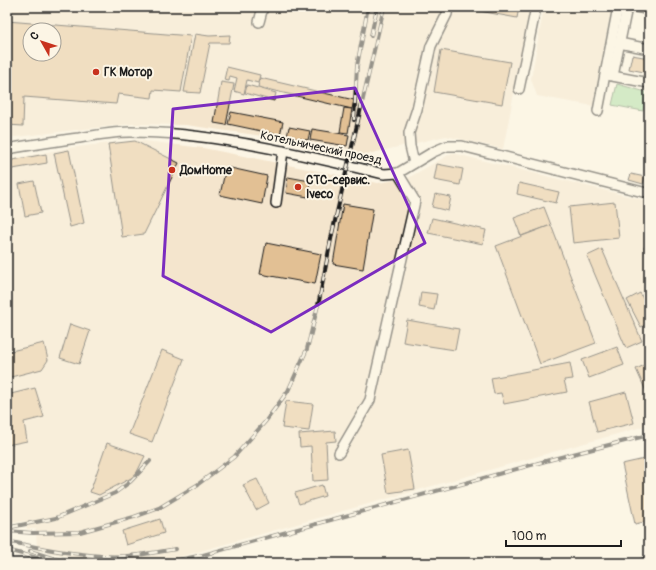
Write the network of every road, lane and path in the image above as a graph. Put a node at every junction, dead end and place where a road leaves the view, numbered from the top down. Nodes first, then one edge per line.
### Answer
1 (263, 7) edge
2 (448, 7) edge
3 (536, 7) edge
4 (618, 7) edge
5 (627, 7) edge
6 (635, 7) edge
7 (649, 10) edge
8 (259, 22) dead end
9 (619, 43) junction
10 (649, 49) edge
11 (609, 75) junction
12 (649, 83) edge
13 (519, 89) dead end
14 (598, 111) dead end
15 (7, 149) edge
16 (283, 151) junction
17 (414, 163) junction
18 (398, 173) junction
19 (643, 192) dead end
20 (276, 203) dead end
21 (339, 453) dead end
22 (649, 561) edge
23 (644, 563) edge

1 - 8 street
2 - 17 street
3 - 13 street
4 - 11 street
5 - 9 street
6 - 7 street
9 - 10 street
9 - 11 street
11 - 12 street
11 - 14 street
15 - 16 street, Котельнический проезд
16 - 18 street, Котельнический проезд
16 - 20 street
17 - 18 street
17 - 19 street
18 - 21 street
22 - 23 street

